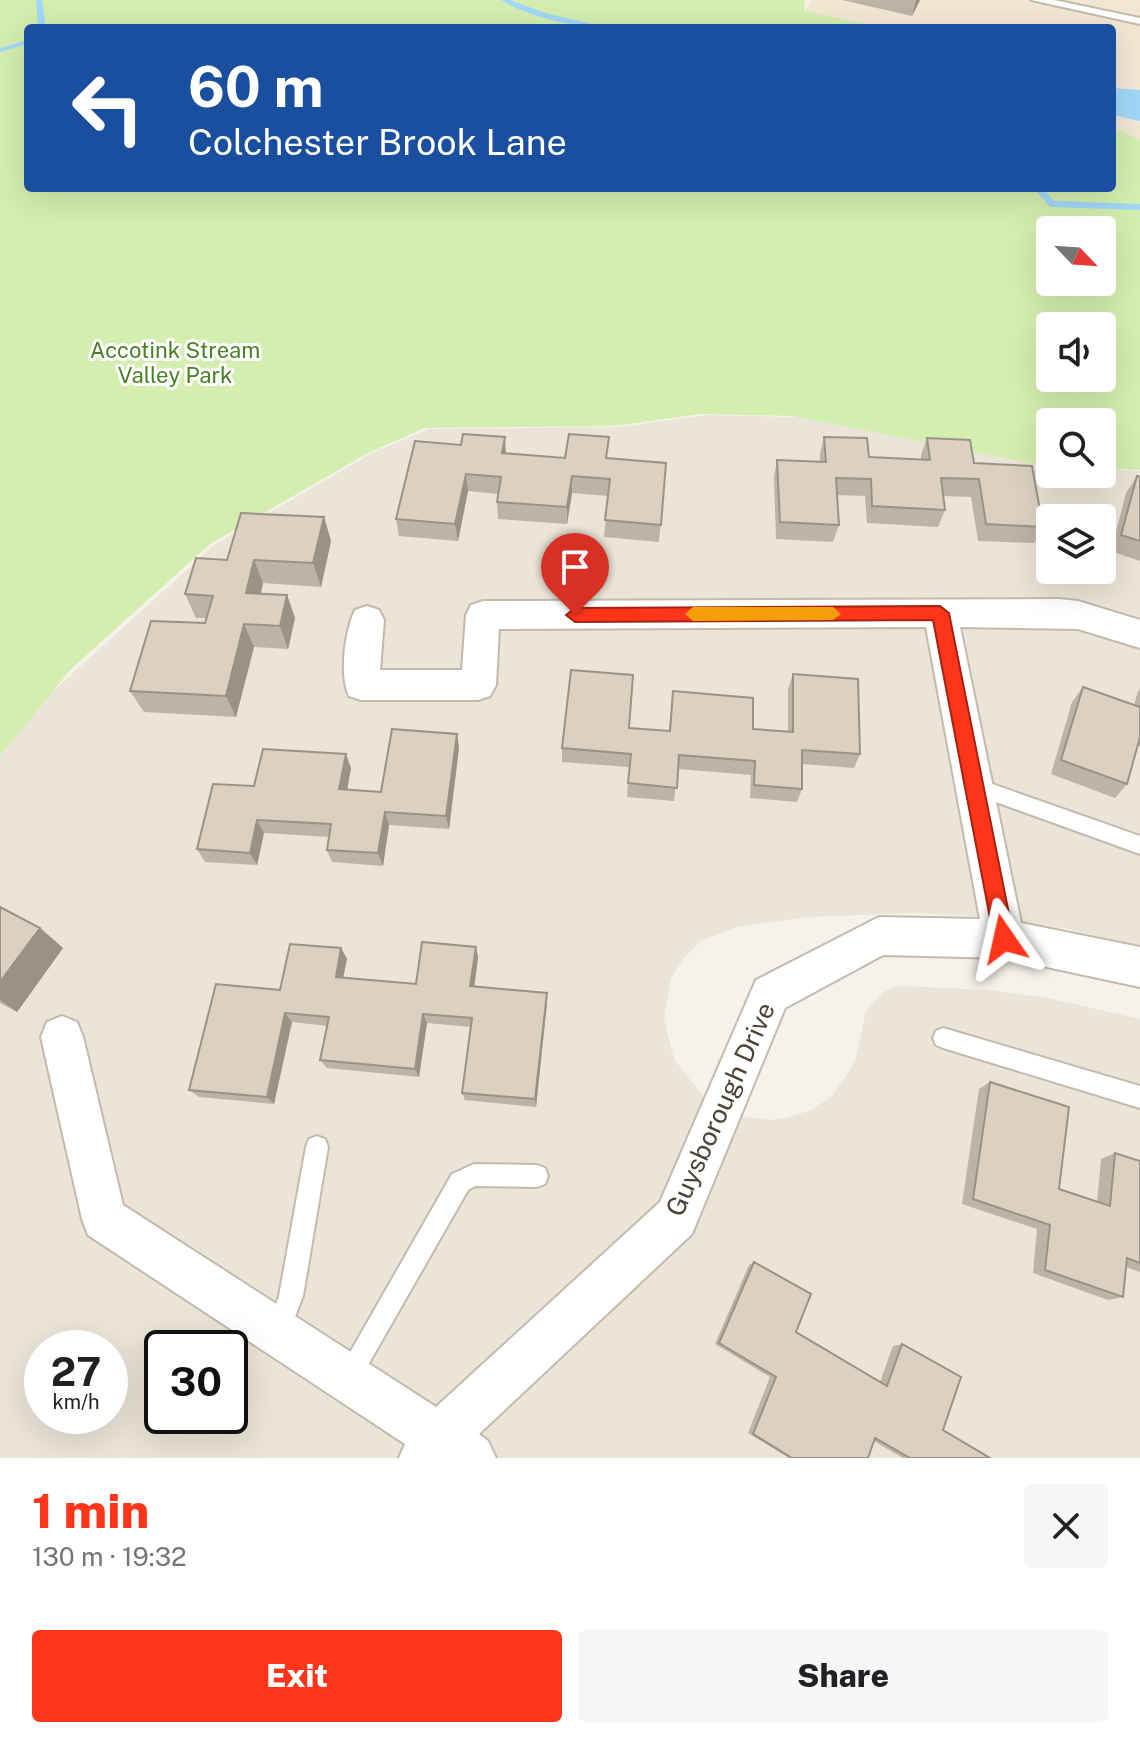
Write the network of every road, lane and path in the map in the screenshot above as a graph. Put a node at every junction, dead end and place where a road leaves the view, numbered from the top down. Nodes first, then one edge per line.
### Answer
1 (1037, 0) edge
2 (1140, 21) edge
3 (940, 613) junction
4 (367, 620) dead end
5 (1140, 634) edge
6 (975, 786) junction
7 (1140, 845) edge
8 (1004, 939) junction
9 (1140, 967) edge
10 (62, 1037) dead end
11 (943, 1038) dead end
12 (1140, 1097) edge
13 (317, 1147) dead end
14 (537, 1176) dead end
15 (278, 1333) junction
16 (348, 1378) junction
17 (445, 1451) edge

1 - 2 lane
3 - 4 street
3 - 5 street
3 - 6 street
6 - 7 lane
6 - 8 street
8 - 9 street, Guysborough Drive
8 - 17 street, Guysborough Drive
10 - 15 street
11 - 12 lane
13 - 15 lane
14 - 16 lane
15 - 16 street
16 - 17 street

